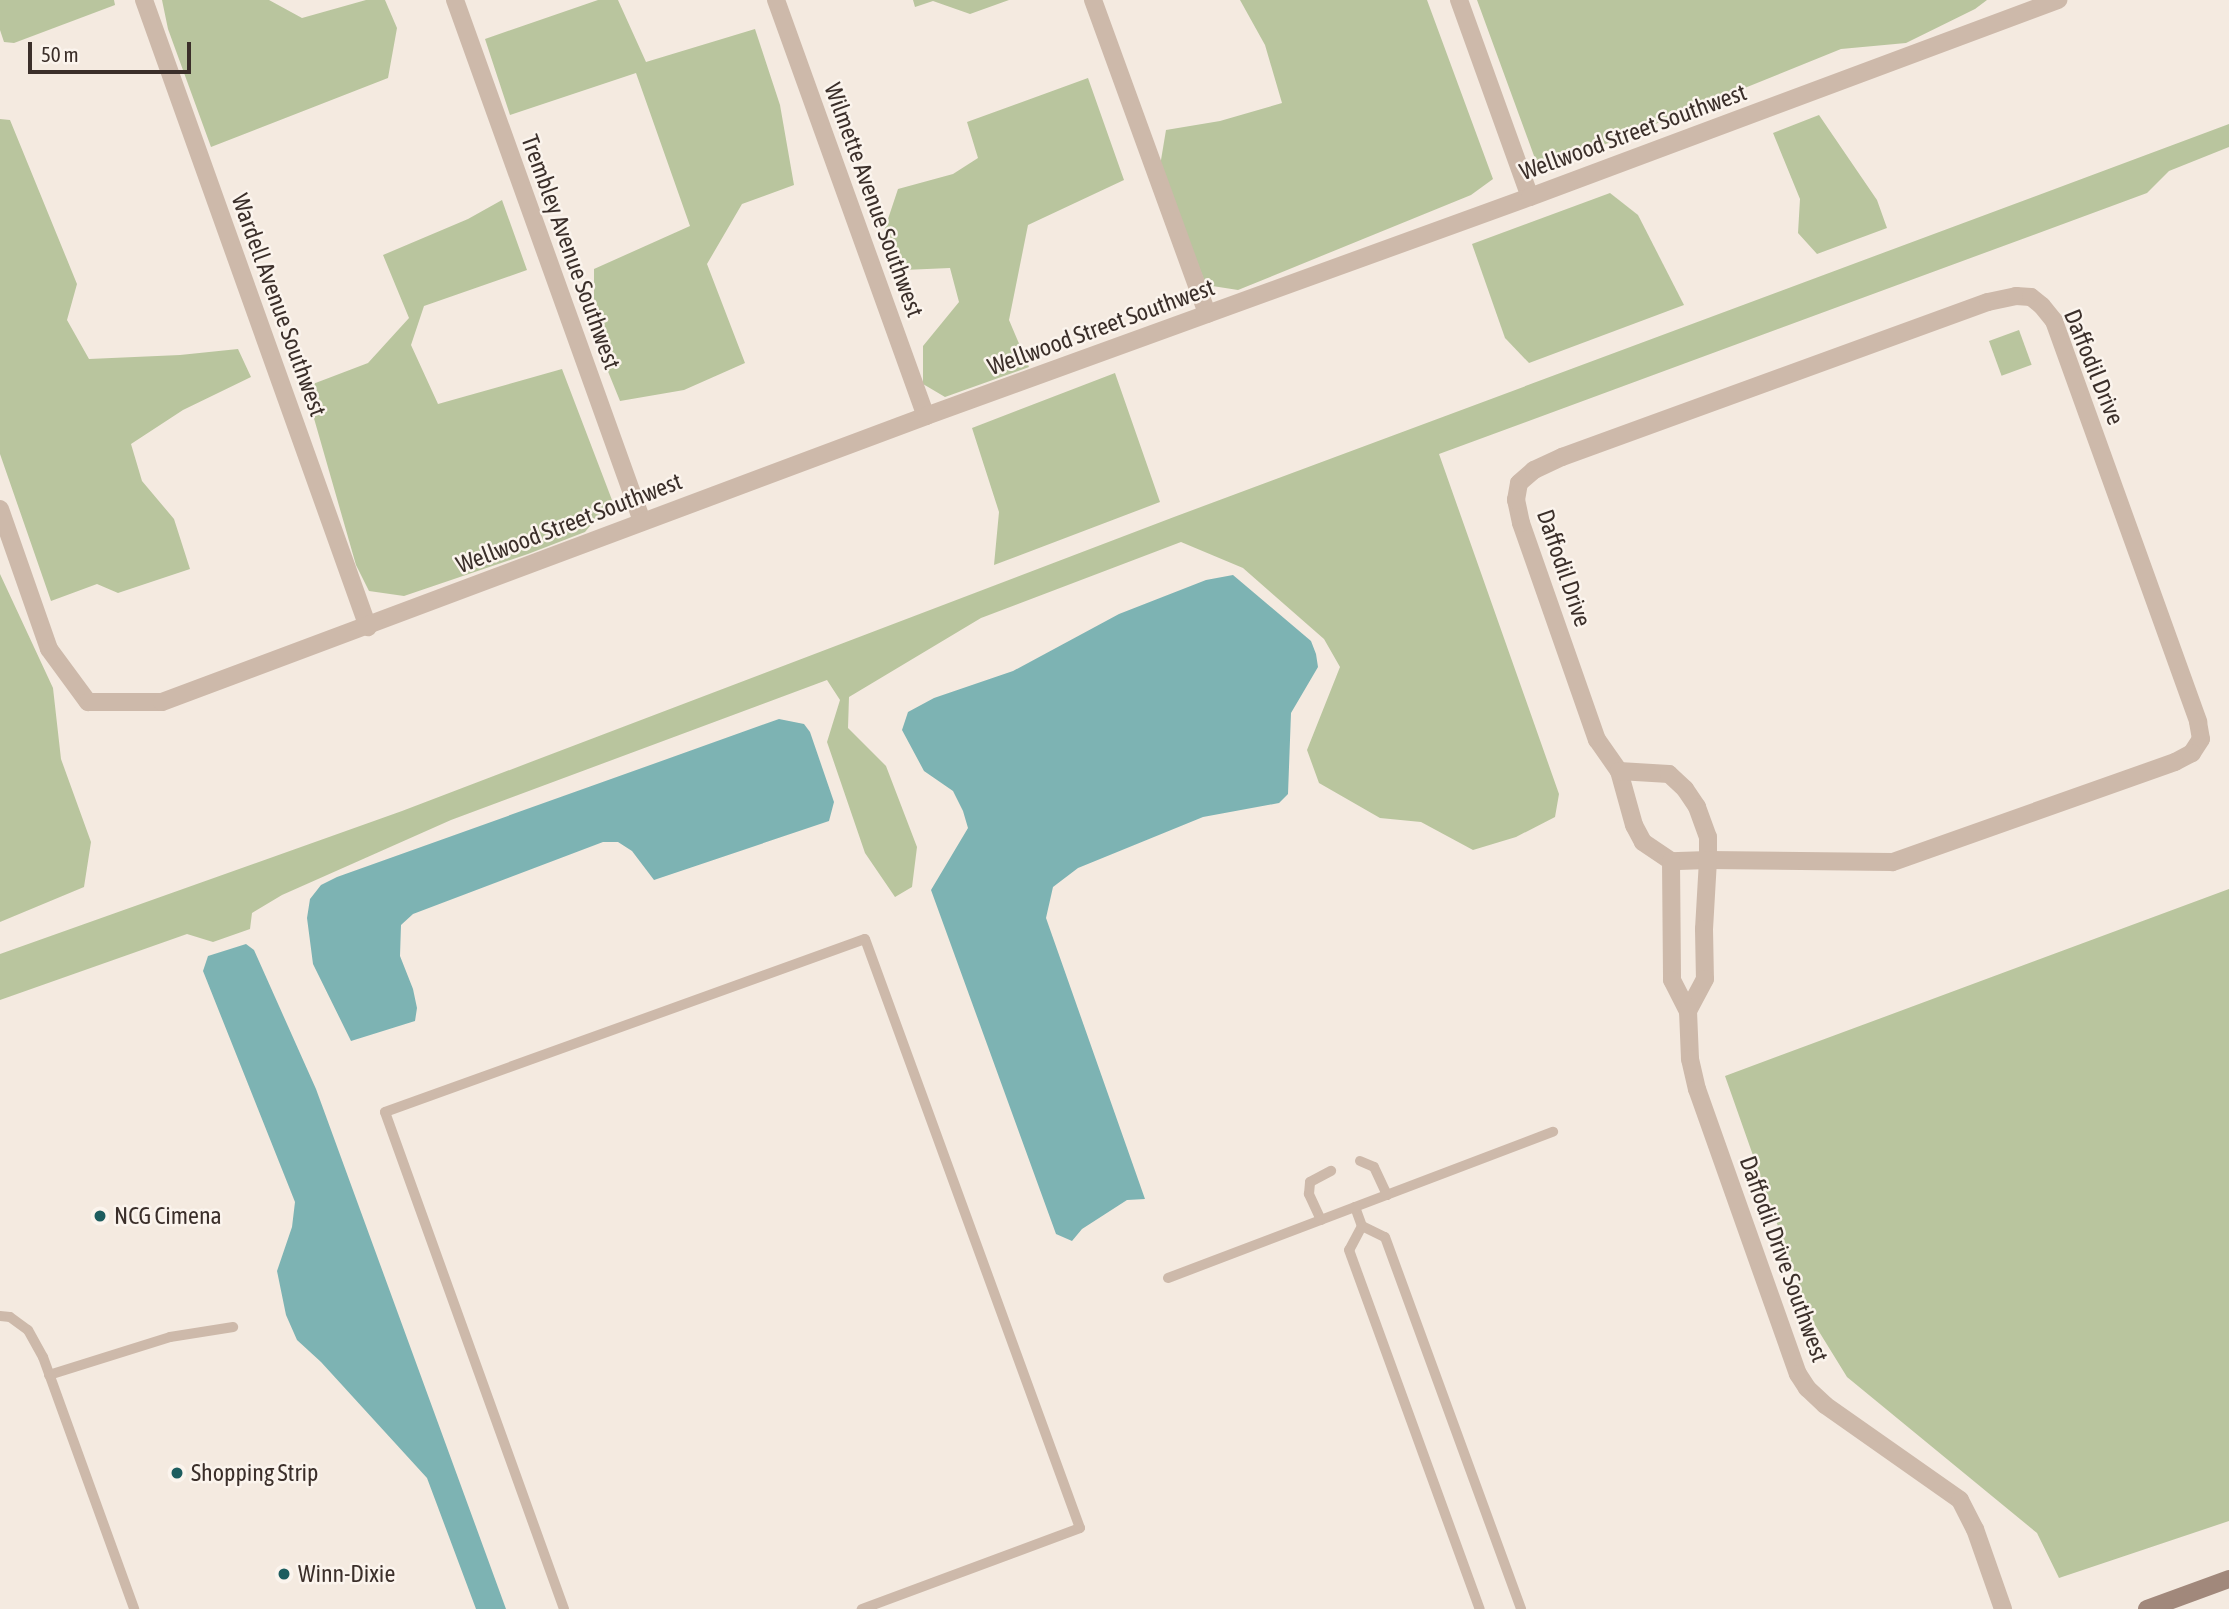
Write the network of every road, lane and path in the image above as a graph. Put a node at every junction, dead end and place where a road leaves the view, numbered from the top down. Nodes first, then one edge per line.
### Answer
1 (144, 0) edge
2 (455, 0) edge
3 (776, 0) edge
4 (1093, 0) edge
5 (1459, 0) edge
6 (2058, 0) edge
7 (1530, 197) junction
8 (1207, 314) junction
9 (926, 416) junction
10 (0, 509) edge
11 (642, 521) junction
12 (368, 626) junction
13 (1619, 771) junction
14 (1708, 860) junction
15 (1671, 861) junction
16 (1688, 1011) junction
17 (1553, 1132) dead end
18 (1360, 1161) dead end
19 (1331, 1171) dead end
20 (1387, 1195) junction
21 (1355, 1207) junction
22 (1321, 1220) junction
23 (1362, 1226) junction
24 (1168, 1278) dead end
25 (0, 1316) edge
26 (233, 1327) dead end
27 (49, 1375) junction
28 (2229, 1579) edge
29 (883, 1605) edge
30 (134, 1609) edge
31 (564, 1609) edge
32 (862, 1609) edge
33 (1480, 1609) edge
34 (1521, 1609) edge
35 (2003, 1609) edge
36 (2147, 1609) edge

1 - 12 street, Wardell Avenue Southwest
2 - 11 street, Trembley Avenue Southwest
3 - 9 street, Wilmette Avenue Southwest
4 - 8 street
5 - 7 street
6 - 7 street, Wellwood Street Southwest
7 - 8 street, Wellwood Street Southwest
8 - 9 street, Wellwood Street Southwest
9 - 11 street, Wellwood Street Southwest
10 - 12 street, Wellwood Street Southwest
11 - 12 street, Wellwood Street Southwest
13 - 14 street
13 - 14 street, Daffodil Drive
13 - 15 street, Daffodil Drive
14 - 15 street, Daffodil Drive
14 - 16 street
15 - 16 street, Daffodil Drive Southwest
16 - 35 street, Daffodil Drive Southwest
17 - 20 lane
18 - 20 lane
19 - 22 lane
20 - 21 lane
21 - 22 lane
21 - 23 lane
22 - 24 lane
23 - 33 lane
23 - 34 lane
25 - 27 lane
26 - 27 lane
27 - 30 lane
28 - 36 main road
29 - 31 lane
29 - 32 lane

